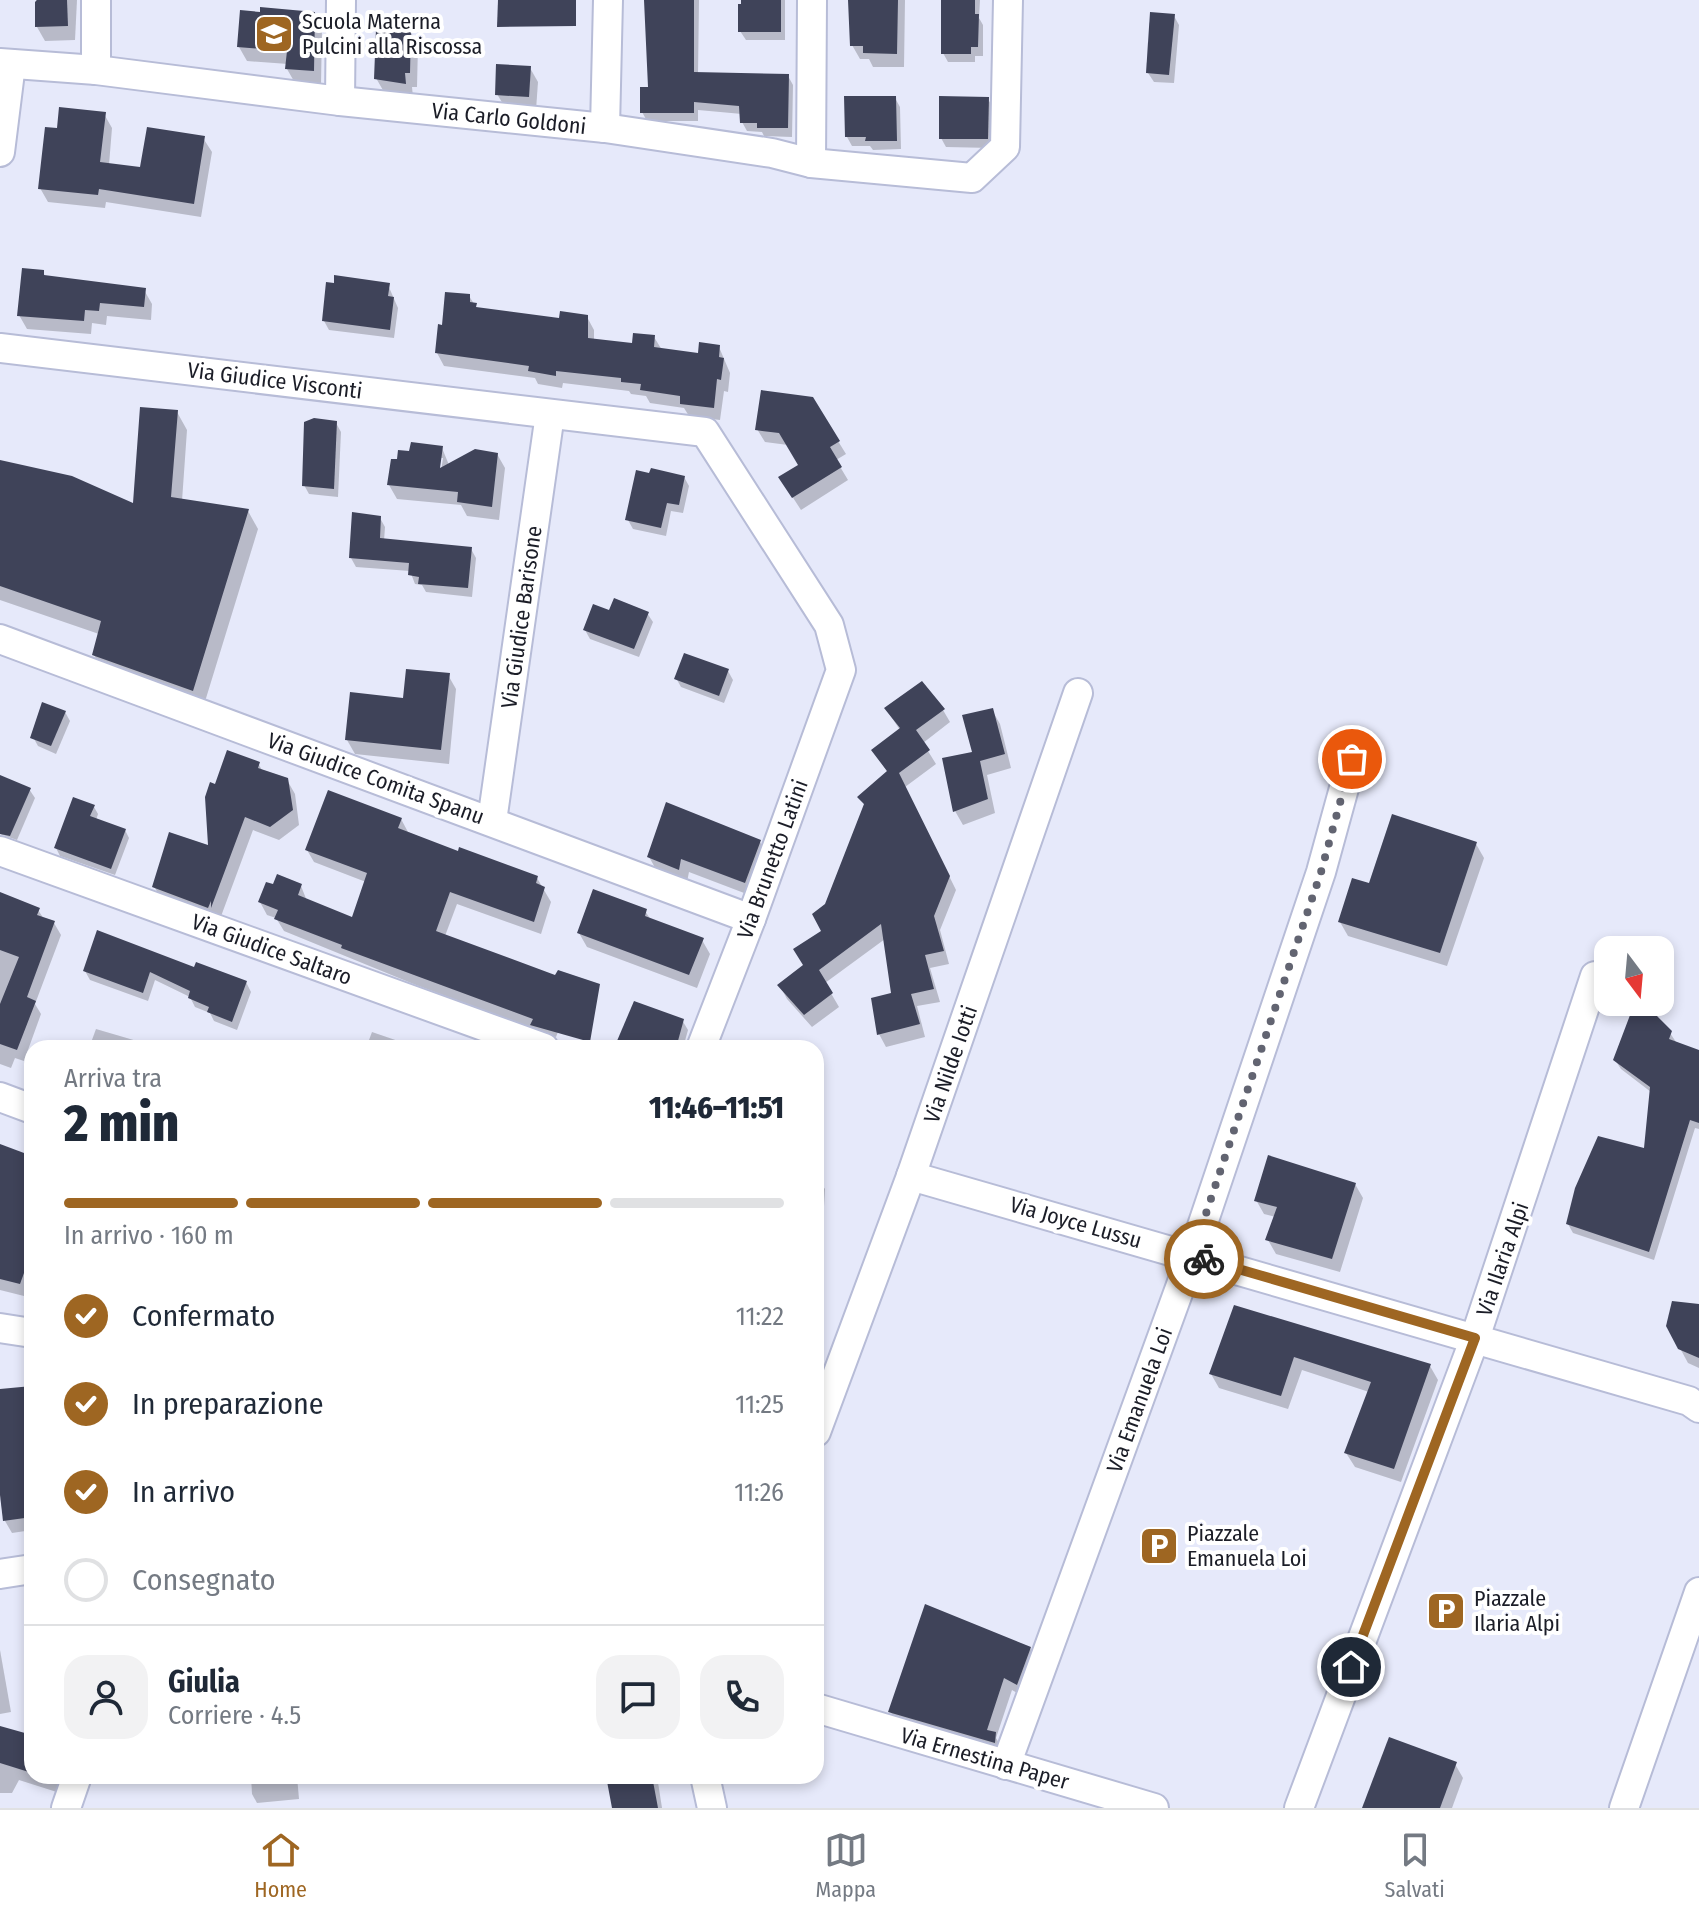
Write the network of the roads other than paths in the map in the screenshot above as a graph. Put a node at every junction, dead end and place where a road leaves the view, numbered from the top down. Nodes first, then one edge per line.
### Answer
1 (96, 0) edge
2 (341, 0) edge
3 (608, 0) edge
4 (812, 0) edge
5 (1008, 0) edge
6 (6, 63) edge
7 (96, 70) junction
8 (340, 101) junction
9 (605, 128) junction
10 (0, 152) edge
11 (811, 163) junction
12 (0, 348) edge
13 (550, 414) junction
14 (0, 639) edge
15 (841, 670) joint
16 (1078, 693) dead end
17 (1352, 759) dead end
18 (492, 821) junction
19 (0, 851) edge
20 (751, 919) junction
21 (1594, 979) edge
22 (522, 1040) edge
23 (704, 1040) edge
24 (0, 1097) edge
25 (24, 1106) edge
26 (911, 1176) junction
27 (1192, 1255) junction
28 (0, 1328) edge
29 (24, 1332) edge
30 (1475, 1338) junction
31 (1699, 1408) edge
32 (824, 1410) edge
33 (24, 1570) edge
34 (0, 1574) edge
35 (1699, 1592) edge
36 (824, 1710) edge
37 (1006, 1765) junction
38 (74, 1784) edge
39 (707, 1784) edge
40 (724, 1784) edge
41 (66, 1808) edge
42 (712, 1808) edge
43 (719, 1808) edge
44 (1154, 1808) edge
45 (1299, 1808) edge
46 (1624, 1808) edge

1 - 7 street
2 - 8 street
3 - 9 street
4 - 11 street
5 - 11 street, Via Carlo Goldoni
6 - 7 street, Via Carlo Goldoni
6 - 10 street
7 - 8 street, Via Carlo Goldoni
8 - 9 street, Via Carlo Goldoni
9 - 11 street, Via Carlo Goldoni
12 - 13 street, Via Giudice Visconti
13 - 15 street, Via Giudice Visconti
13 - 18 street, Via Giudice Barisone
14 - 18 street, Via Giudice Comita Spanu
15 - 20 street, Via Brunetto Latini
16 - 26 street, Via Nilde Iotti
17 - 27 street, Via Emanuela Loi
18 - 20 street, Via Giudice Comita Spanu
19 - 22 street, Via Giudice Saltaro
20 - 23 street, Via Brunetto Latini
21 - 30 street, Via Ilaria Alpi
24 - 25 street
26 - 27 street, Via Joyce Lussu
26 - 32 street, Via Nilde Iotti
27 - 30 street, Via Joyce Lussu
27 - 37 street, Via Emanuela Loi
28 - 29 street
30 - 31 street, Via Joyce Lussu
30 - 45 street, Via Ilaria Alpi
33 - 34 street
35 - 46 street
36 - 37 street, Via Ernestina Paper
37 - 44 street, Via Ernestina Paper
38 - 41 street
39 - 42 street
40 - 43 street

